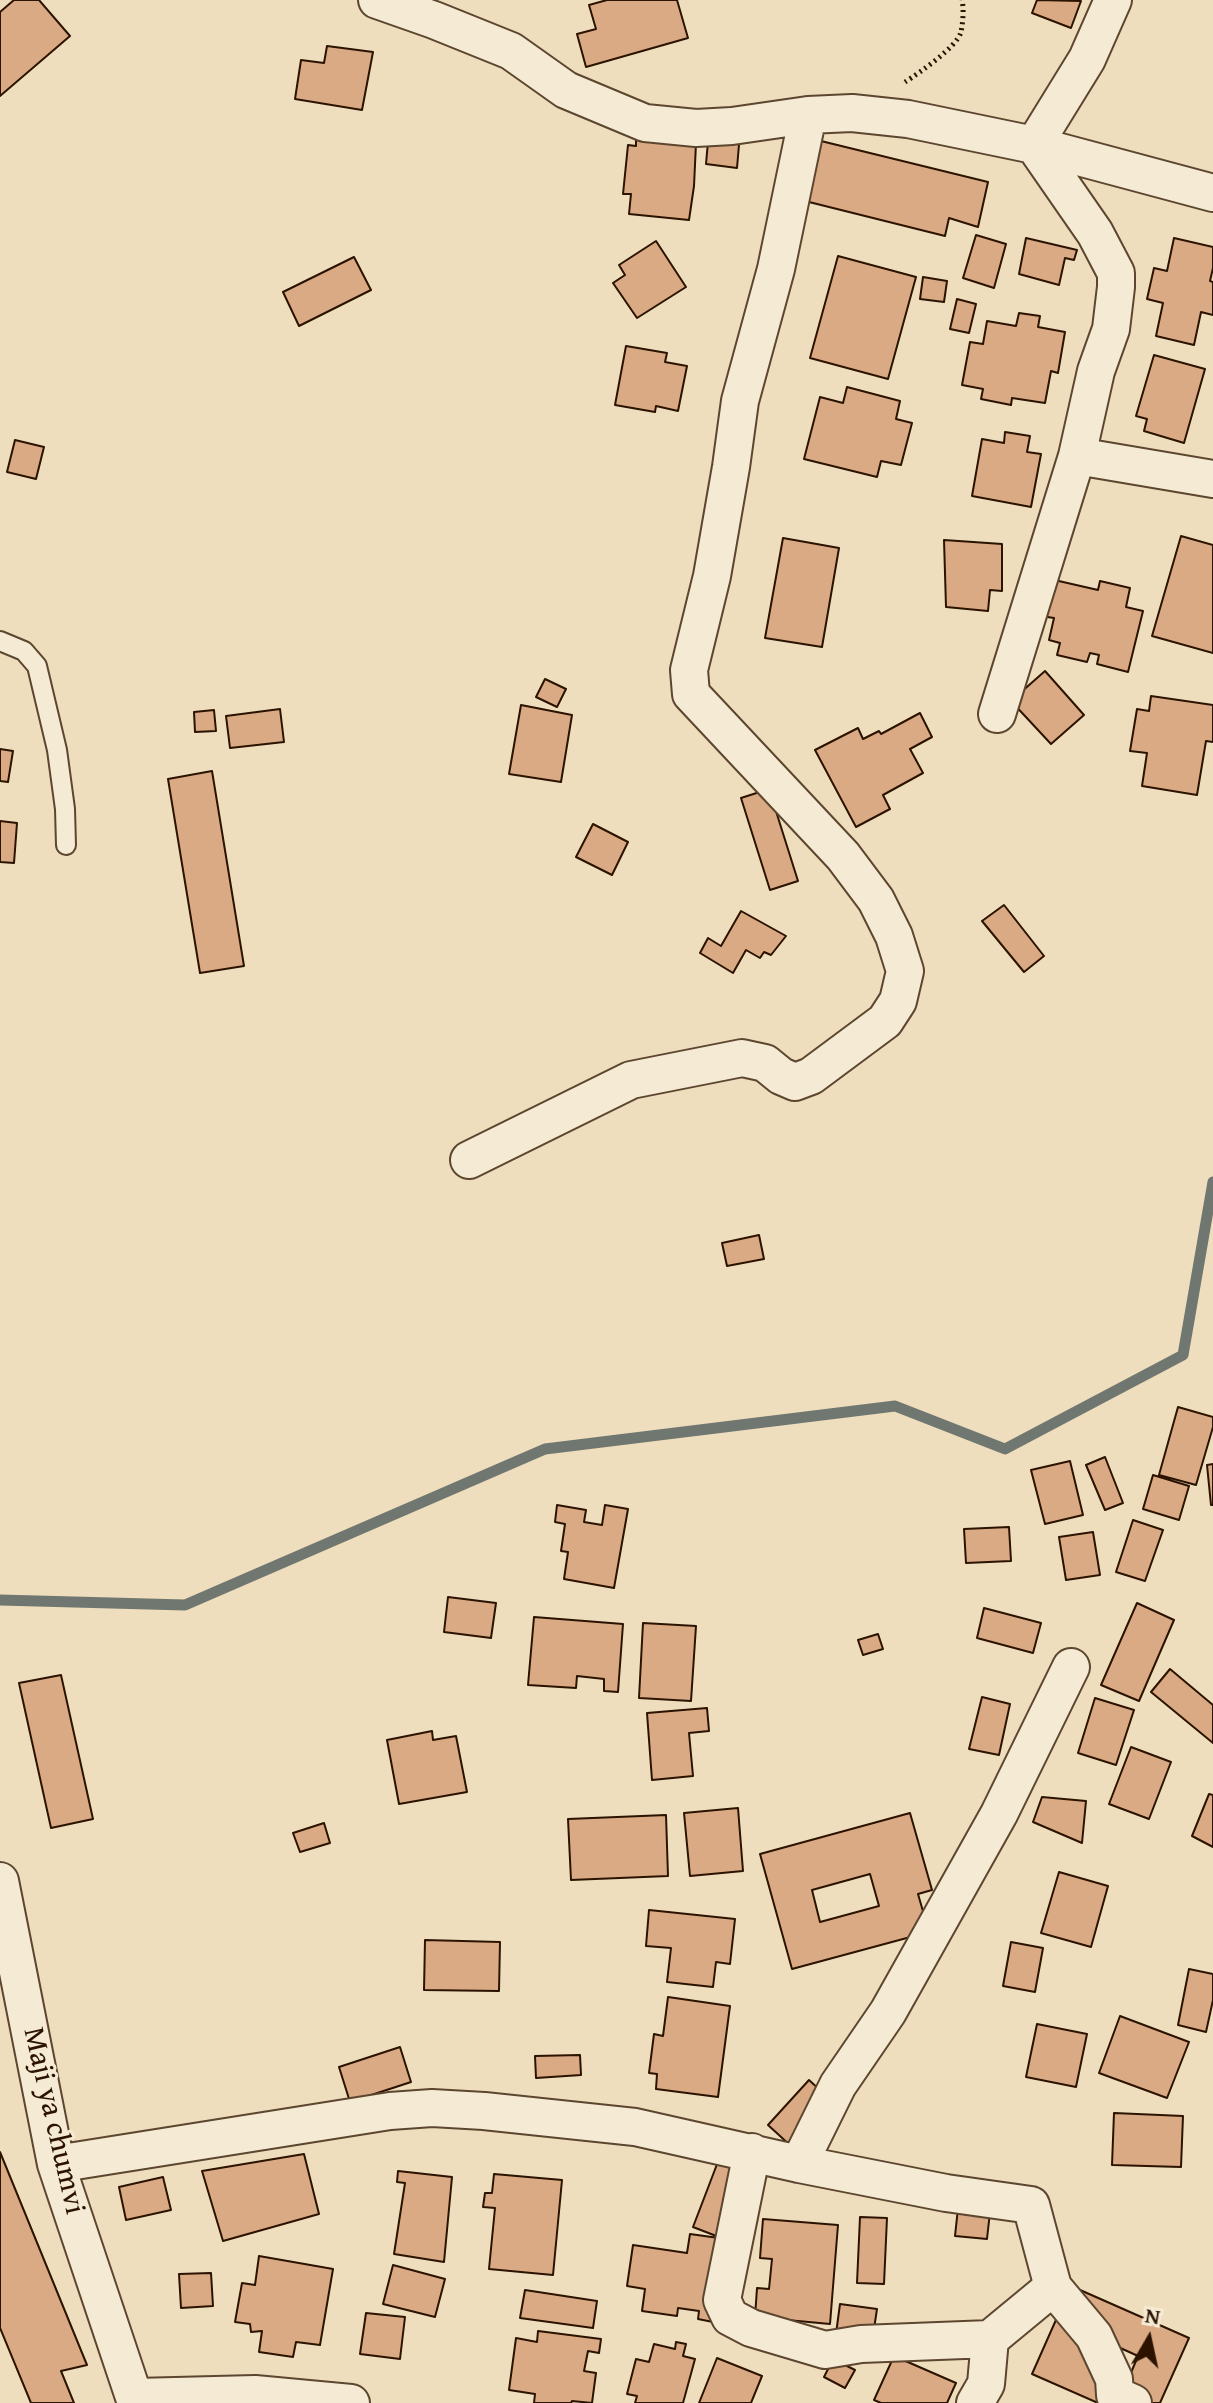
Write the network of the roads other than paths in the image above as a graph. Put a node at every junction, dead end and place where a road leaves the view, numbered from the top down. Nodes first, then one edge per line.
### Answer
1 (377, 0) edge
2 (1113, 0) edge
3 (808, 115) junction
4 (1034, 145) junction
5 (1213, 193) edge
6 (1077, 456) junction
7 (1213, 479) edge
8 (0, 641) edge
9 (997, 714) dead end
10 (66, 845) dead end
11 (469, 1160) dead end
12 (1071, 1667) dead end
13 (0, 1881) edge
14 (752, 2152) junction
15 (56, 2164) junction
16 (799, 2164) junction
17 (1053, 2287) junction
18 (990, 2339) junction
19 (136, 2400) edge
20 (351, 2403) edge
21 (975, 2403) edge
22 (1133, 2403) edge

1 - 3 street
2 - 4 street
3 - 4 street
3 - 11 street
4 - 5 street
4 - 6 street
6 - 7 street
6 - 9 street
8 - 10 lane
12 - 16 street
13 - 15 street, Maji ya chumvi
14 - 15 street
14 - 16 street
14 - 18 street
15 - 19 street, Maji ya chumvi
16 - 17 street
17 - 18 street
17 - 22 street
18 - 21 street
19 - 20 street

